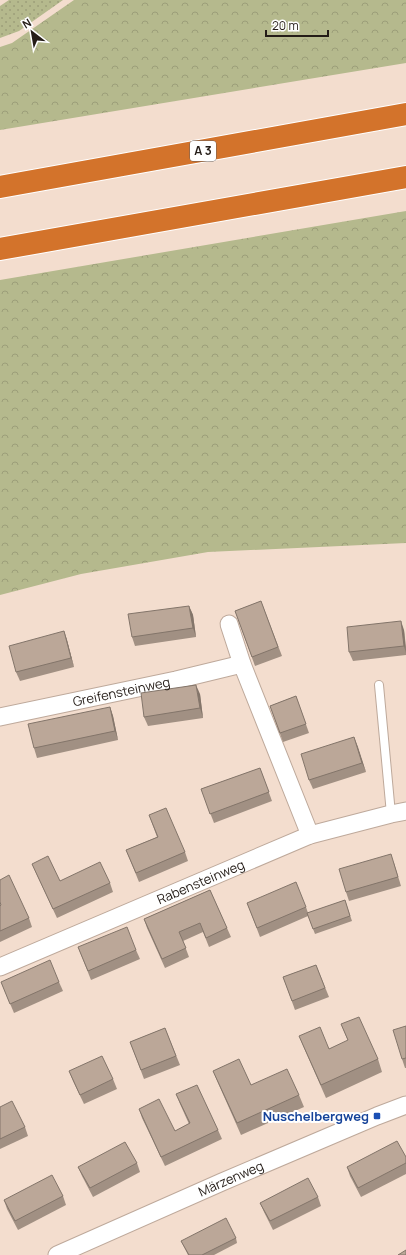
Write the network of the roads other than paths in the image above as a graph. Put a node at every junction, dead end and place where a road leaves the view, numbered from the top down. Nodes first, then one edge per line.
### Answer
1 (406, 114) edge
2 (406, 177) edge
3 (0, 187) edge
4 (0, 249) edge
5 (229, 624) dead end
6 (242, 664) junction
7 (379, 685) dead end
8 (0, 717) edge
9 (399, 812) edge
10 (310, 835) junction
11 (0, 966) edge
12 (406, 1105) edge
13 (57, 1255) edge

1 - 3 highway, A 3
2 - 4 highway
5 - 6 street
6 - 8 street, Greifensteinweg
6 - 10 street
7 - 9 lane
9 - 10 street, Rabensteinweg
10 - 11 street, Rabensteinweg
12 - 13 street, Märzenweg

